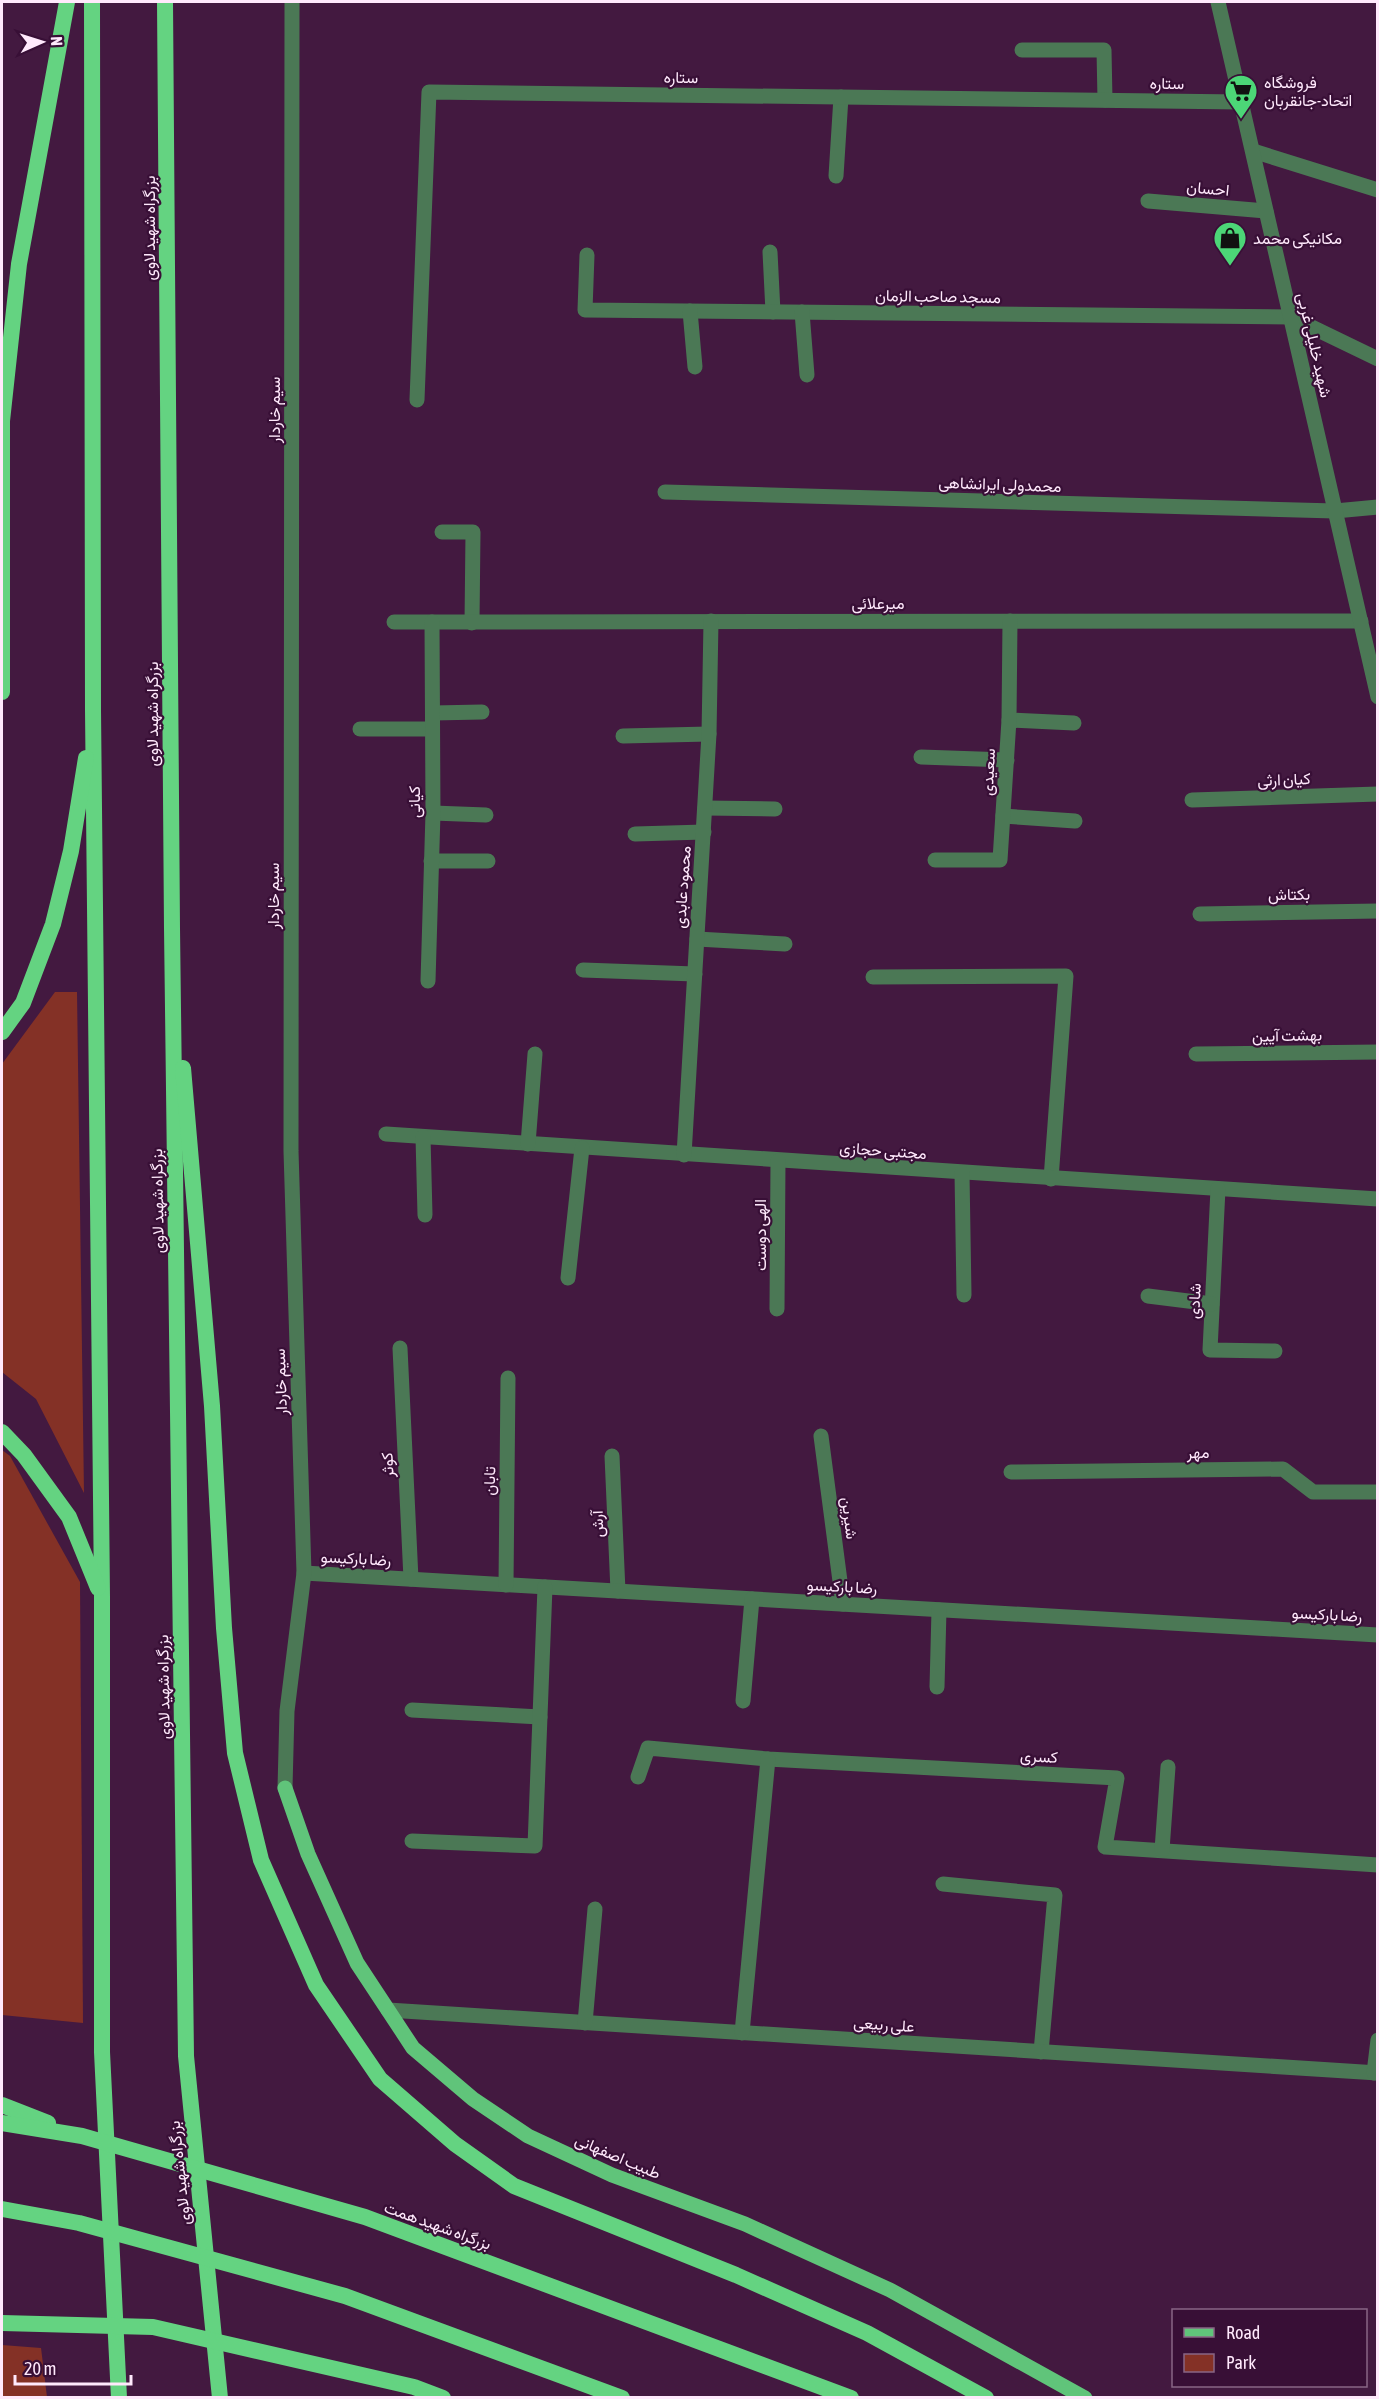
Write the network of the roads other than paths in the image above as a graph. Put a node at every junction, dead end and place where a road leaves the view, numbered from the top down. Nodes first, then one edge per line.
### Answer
1 (67, 2) edge
2 (92, 2) edge
3 (165, 2) edge
4 (292, 2) edge
5 (1218, 2) edge
6 (1022, 50) dead end
7 (841, 97) junction
8 (1105, 100) junction
9 (1241, 102) junction
10 (1253, 151) junction
11 (836, 176) dead end
12 (1377, 190) edge
13 (1148, 201) dead end
14 (1266, 211) junction
15 (770, 252) dead end
16 (586, 255) dead end
17 (690, 310) junction
18 (773, 312) junction
19 (802, 312) junction
20 (1291, 317) junction
21 (1377, 359) edge
22 (695, 368) dead end
23 (807, 375) dead end
24 (417, 400) dead end
25 (665, 492) dead end
26 (1377, 507) edge
27 (1335, 511) junction
28 (442, 532) dead end
29 (711, 621) junction
30 (1010, 621) junction
31 (1361, 621) junction
32 (394, 622) dead end
33 (432, 622) junction
34 (472, 623) junction
35 (1375, 677) edge
36 (2, 692) edge
37 (1377, 697) edge
38 (93, 710) junction
39 (482, 712) dead end
40 (433, 713) junction
41 (1009, 720) junction
42 (1074, 723) dead end
43 (360, 729) dead end
44 (432, 729) junction
45 (709, 734) junction
46 (623, 736) dead end
47 (921, 757) dead end
48 (1006, 760) junction
49 (1377, 794) edge
50 (1192, 800) dead end
51 (705, 808) junction
52 (775, 808) dead end
53 (433, 813) junction
54 (486, 815) dead end
55 (1003, 816) junction
56 (1075, 821) dead end
57 (704, 832) junction
58 (635, 834) dead end
59 (935, 860) dead end
60 (431, 861) junction
61 (488, 861) dead end
62 (1377, 911) edge
63 (1200, 914) dead end
64 (172, 928) junction
65 (697, 939) junction
66 (785, 944) dead end
67 (583, 970) dead end
68 (695, 974) junction
69 (873, 977) dead end
70 (428, 981) dead end
71 (2, 1032) edge
72 (1377, 1052) edge
73 (535, 1054) dead end
74 (1196, 1054) dead end
75 (386, 1134) dead end
76 (423, 1137) junction
77 (528, 1144) junction
78 (582, 1148) junction
79 (684, 1155) junction
80 (778, 1161) junction
81 (962, 1173) junction
82 (1052, 1179) junction
83 (1218, 1189) junction
84 (1377, 1199) edge
85 (425, 1215) dead end
86 (568, 1278) dead end
87 (964, 1295) dead end
88 (1148, 1296) dead end
89 (1212, 1304) junction
90 (777, 1309) dead end
91 (400, 1348) dead end
92 (1275, 1351) dead end
93 (508, 1378) dead end
94 (2, 1432) edge
95 (821, 1436) dead end
96 (612, 1456) dead end
97 (1011, 1472) dead end
98 (1377, 1492) edge
99 (304, 1573) junction
100 (411, 1580) junction
101 (506, 1585) junction
102 (545, 1587) junction
103 (618, 1591) junction
104 (102, 1596) junction
105 (752, 1599) junction
106 (843, 1604) junction
107 (939, 1610) junction
108 (1377, 1635) edge
109 (937, 1687) dead end
110 (743, 1701) dead end
111 (412, 1710) dead end
112 (540, 1717) junction
113 (768, 1759) junction
114 (1168, 1767) dead end
115 (638, 1777) dead end
116 (285, 1788) joint
117 (412, 1841) dead end
118 (1162, 1850) junction
119 (1377, 1865) edge
120 (943, 1884) dead end
121 (595, 1909) dead end
122 (388, 2010) junction
123 (585, 2023) junction
124 (742, 2033) junction
125 (1377, 2040) edge
126 (1041, 2052) junction
127 (1376, 2073) edge
128 (2, 2105) edge
129 (2, 2122) edge
130 (82, 2136) junction
131 (2, 2209) edge
132 (2, 2323) edge
133 (119, 2397) edge
134 (219, 2397) edge
135 (443, 2397) edge
136 (622, 2397) edge
137 (851, 2397) edge
138 (986, 2397) edge
139 (1085, 2397) edge

1 - 36 highway
2 - 38 highway
3 - 64 highway, بزرگراه شهید لاوی
4 - 99 street, سیم خاردار
5 - 9 street, شهید خلیلی غربی
6 - 8 street
7 - 8 street, ستاره
7 - 11 street
7 - 24 street, ستاره
8 - 9 street, ستاره
9 - 10 street, شهید خلیلی غربی
10 - 12 street
10 - 14 street, شهید خلیلی غربی
13 - 14 street, احسان
14 - 20 street, شهید خلیلی غربی
15 - 18 street
16 - 17 street, مسجد صاحب الزمان
17 - 18 street, مسجد صاحب الزمان
17 - 22 street
18 - 19 street, مسجد صاحب الزمان
19 - 20 street, مسجد صاحب الزمان
19 - 23 street
20 - 21 street
20 - 27 street, شهید خلیلی غربی
25 - 27 street, محمدولی ایرانشاهی
26 - 27 street, محمدولی ایرانشاهی
27 - 31 street, شهید خلیلی غربی
28 - 34 street
29 - 30 street, میرعلائی
29 - 34 street, میرعلائی
29 - 45 street, محمود عابدی
30 - 31 street, میرعلائی
30 - 41 street, سعیدی
31 - 35 street, شهید خلیلی غربی
32 - 33 street, میرعلائی
33 - 34 street, میرعلائی
33 - 40 street, کیانی
35 - 37 street, شهید خلیلی غربی
38 - 71 highway
38 - 104 highway
39 - 40 street
40 - 44 street, کیانی
41 - 42 street
41 - 48 street, سعیدی
43 - 44 street
44 - 53 street, کیانی
45 - 46 street
45 - 51 street, محمود عابدی
47 - 48 street
48 - 55 street, سعیدی
49 - 50 street, کیان ارثی
51 - 52 street
51 - 57 street, محمود عابدی
53 - 54 street
53 - 60 street, کیانی
55 - 56 street
55 - 59 street, سعیدی
57 - 58 street
57 - 65 street, محمود عابدی
60 - 61 street
60 - 70 street, کیانی
62 - 63 street, بکتاش
64 - 134 highway, بزرگراه شهید لاوی
64 - 138 highway
65 - 66 street
65 - 68 street, محمود عابدی
67 - 68 street
68 - 79 street, محمود عابدی
69 - 82 street
72 - 74 street, بهشت آیین
73 - 77 street
75 - 76 street, مجتبی حجازی
76 - 77 street, مجتبی حجازی
76 - 85 street
77 - 78 street, مجتبی حجازی
78 - 79 street, مجتبی حجازی
78 - 86 street
79 - 80 street, مجتبی حجازی
80 - 81 street, مجتبی حجازی
80 - 90 street, الهی دوست
81 - 82 street, مجتبی حجازی
81 - 87 street
82 - 83 street, مجتبی حجازی
83 - 84 street, مجتبی حجازی
83 - 89 street, شادی
88 - 89 street
89 - 92 street, شادی
91 - 100 street, کوثر
93 - 101 street, تابان
94 - 104 highway
95 - 106 street, شیرین
96 - 103 street, آرش
97 - 98 street, مهر
99 - 100 street, رضا بارکیسو
99 - 116 street, سیم خاردار
100 - 101 street, رضا بارکیسو
101 - 102 street, رضا بارکیسو
102 - 103 street, رضا بارکیسو
102 - 112 street
103 - 105 street, رضا بارکیسو
104 - 133 highway
105 - 106 street, رضا بارکیسو
105 - 110 street
106 - 107 street, رضا بارکیسو
107 - 108 street, رضا بارکیسو
107 - 109 street
111 - 112 street
112 - 117 street
113 - 115 street, کسری
113 - 118 street, کسری
113 - 124 street
114 - 118 street
116 - 122 main road, طبیب اصفهانی
118 - 119 street, کسری
120 - 126 street
121 - 123 street
122 - 123 street, علی ربیعی
122 - 139 main road, طبیب اصفهانی
123 - 124 street, علی ربیعی
124 - 126 street, علی ربیعی
125 - 127 street
126 - 127 street, علی ربیعی
128 - 130 highway
129 - 130 highway, بزرگراه شهید همت
130 - 137 highway, بزرگراه شهید همت
131 - 136 highway
132 - 135 highway

